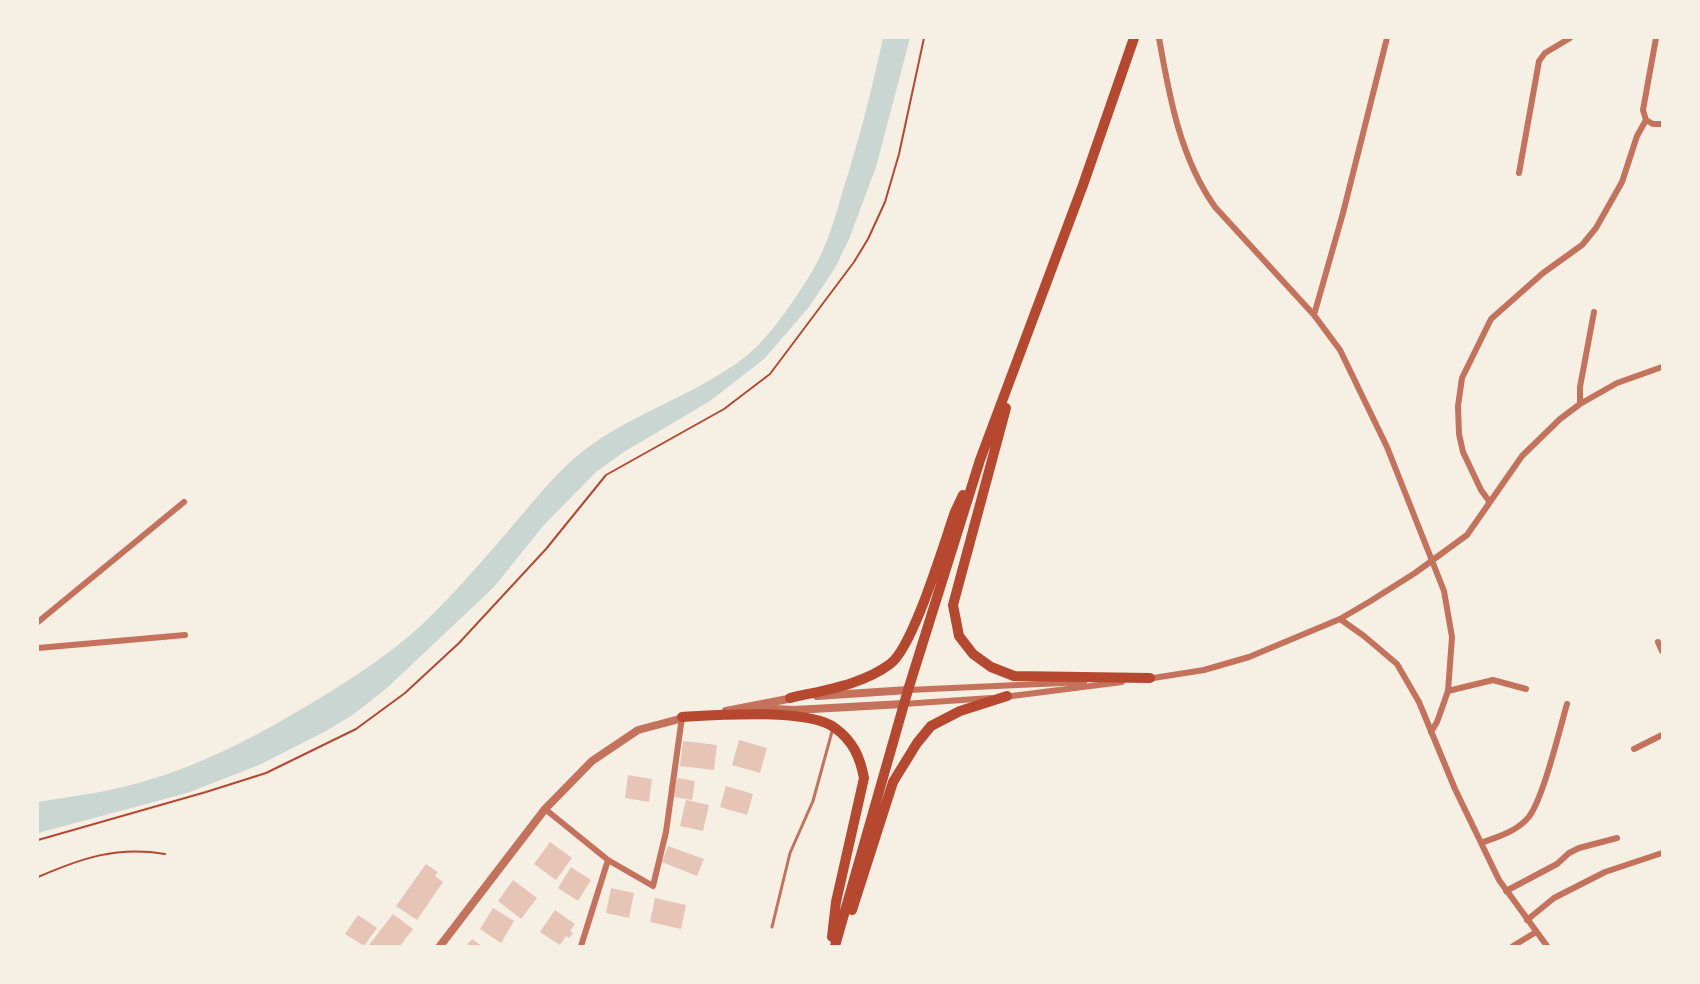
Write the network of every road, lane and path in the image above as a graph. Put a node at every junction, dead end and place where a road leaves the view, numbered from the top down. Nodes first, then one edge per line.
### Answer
1 (924, 38) edge
2 (1134, 38) edge
3 (1159, 38) edge
4 (1387, 38) edge
5 (1570, 38) edge
6 (1656, 38) edge
7 (1646, 120) junction
8 (1662, 124) edge
9 (1519, 173) dead end
10 (1594, 312) dead end
11 (1314, 315) junction
12 (1023, 342) junction
13 (1662, 367) edge
14 (1580, 404) junction
15 (980, 460) junction
16 (1489, 501) junction
17 (184, 502) dead end
18 (1431, 560) junction
19 (1340, 619) junction
20 (38, 622) edge
21 (186, 634) dead end
22 (1658, 642) dead end
23 (38, 648) edge
24 (1662, 651) edge
25 (1150, 678) junction
26 (1526, 689) dead end
27 (908, 690) junction
28 (1449, 691) junction
29 (1007, 696) junction
30 (790, 698) junction
31 (903, 704) junction
32 (1567, 704) dead end
33 (744, 708) junction
34 (682, 717) junction
35 (833, 726) junction
36 (1431, 732) junction
37 (1662, 735) edge
38 (1634, 749) dead end
39 (545, 809) junction
40 (1617, 838) dead end
41 (38, 840) edge
42 (1481, 843) junction
43 (165, 854) dead end
44 (1662, 854) edge
45 (608, 860) junction
46 (38, 877) edge
47 (1506, 891) junction
48 (1527, 920) junction
49 (772, 927) dead end
50 (1536, 932) junction
51 (1543, 945) edge
52 (440, 946) edge
53 (581, 946) edge
54 (834, 946) edge
55 (1513, 946) edge

1 - 41 path
2 - 12 main road
3 - 11 street
4 - 11 street
5 - 9 street
6 - 7 street
7 - 8 street
7 - 16 street
10 - 14 street
11 - 18 street
12 - 15 main road
12 - 25 main road
13 - 14 street
14 - 16 street
15 - 27 main road
15 - 30 main road
16 - 18 street
17 - 20 street
18 - 19 street
18 - 28 street
19 - 25 street
19 - 36 street
21 - 23 street
22 - 24 street
25 - 27 street
25 - 29 street
26 - 28 street
27 - 30 street
27 - 31 main road
28 - 36 street
29 - 31 street
29 - 54 main road
30 - 33 street
31 - 33 street
31 - 54 main road
32 - 42 street
33 - 34 street
34 - 35 main road
34 - 39 street
34 - 45 street
35 - 49 lane
35 - 54 main road
36 - 42 street
37 - 38 street
39 - 45 street
39 - 52 street
40 - 47 street
42 - 47 street
43 - 46 path
44 - 48 street
45 - 53 street
47 - 48 street
48 - 50 street
50 - 51 street
50 - 55 street

